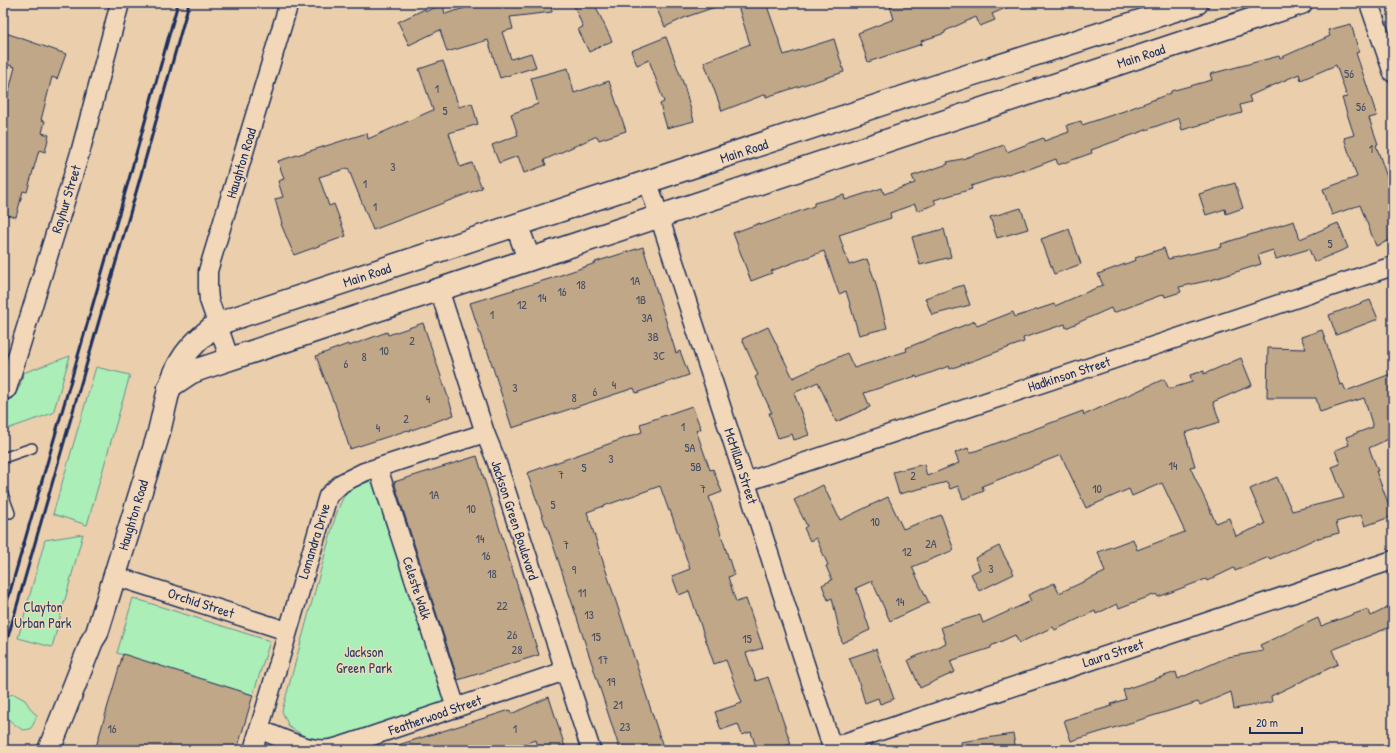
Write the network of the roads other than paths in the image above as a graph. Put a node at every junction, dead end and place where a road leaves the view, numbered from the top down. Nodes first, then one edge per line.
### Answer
1 (120, 3) edge
2 (289, 3) edge
3 (1197, 3) edge
4 (1301, 3) edge
5 (1369, 3) edge
6 (1393, 73) edge
7 (970, 76) junction
8 (981, 109) junction
9 (648, 182) junction
10 (659, 216) junction
11 (517, 226) junction
12 (529, 259) junction
13 (1393, 266) edge
14 (439, 289) junction
15 (217, 324) junction
16 (230, 360) junction
17 (169, 387) junction
18 (3, 391) edge
19 (485, 433) junction
20 (32, 448) dead end
21 (3, 458) edge
22 (378, 468) junction
23 (746, 482) junction
24 (3, 494) edge
25 (10, 513) dead end
26 (1393, 560) edge
27 (115, 576) junction
28 (287, 631) junction
29 (92, 641) junction
30 (565, 672) junction
31 (456, 708) junction
32 (259, 729) junction
33 (833, 748) edge
34 (49, 750) edge
35 (62, 750) edge
36 (253, 750) edge
37 (591, 750) edge

1 - 18 street, Rayhur Street
2 - 15 street, Haughton Road
3 - 7 main road, Main Road
4 - 8 main road, Main Road
5 - 6 street
7 - 8 main road
7 - 9 main road, Main Road
8 - 10 main road, Main Road
9 - 10 street, McMillan Street
9 - 11 main road, Main Road
10 - 12 main road, Main Road
10 - 23 street, McMillan Street
11 - 12 main road
11 - 15 main road, Main Road
12 - 14 main road, Main Road
13 - 23 street, Hadkinson Street
14 - 16 main road, Main Road
14 - 19 street, Jackson Green Boulevard
15 - 16 street, Haughton Road
15 - 17 main road, Haughton Road
16 - 17 main road
17 - 27 main road, Haughton Road
19 - 22 street, Lomandra Drive
19 - 30 street, Jackson Green Boulevard
20 - 21 lane
22 - 28 street, Lomandra Drive
22 - 31 street, Celeste Walk
23 - 33 street, McMillan Street
24 - 25 lane
26 - 33 street, Laura Street
27 - 28 street, Orchid Street
27 - 29 main road, Haughton Road
28 - 32 street, Lomandra Drive
29 - 34 main road, Haughton Road
29 - 35 main road, Haughton Road
30 - 31 street, Featherwood Street
30 - 37 street, Jackson Green Boulevard
31 - 32 street, Featherwood Street
32 - 36 street, Lomandra Drive

